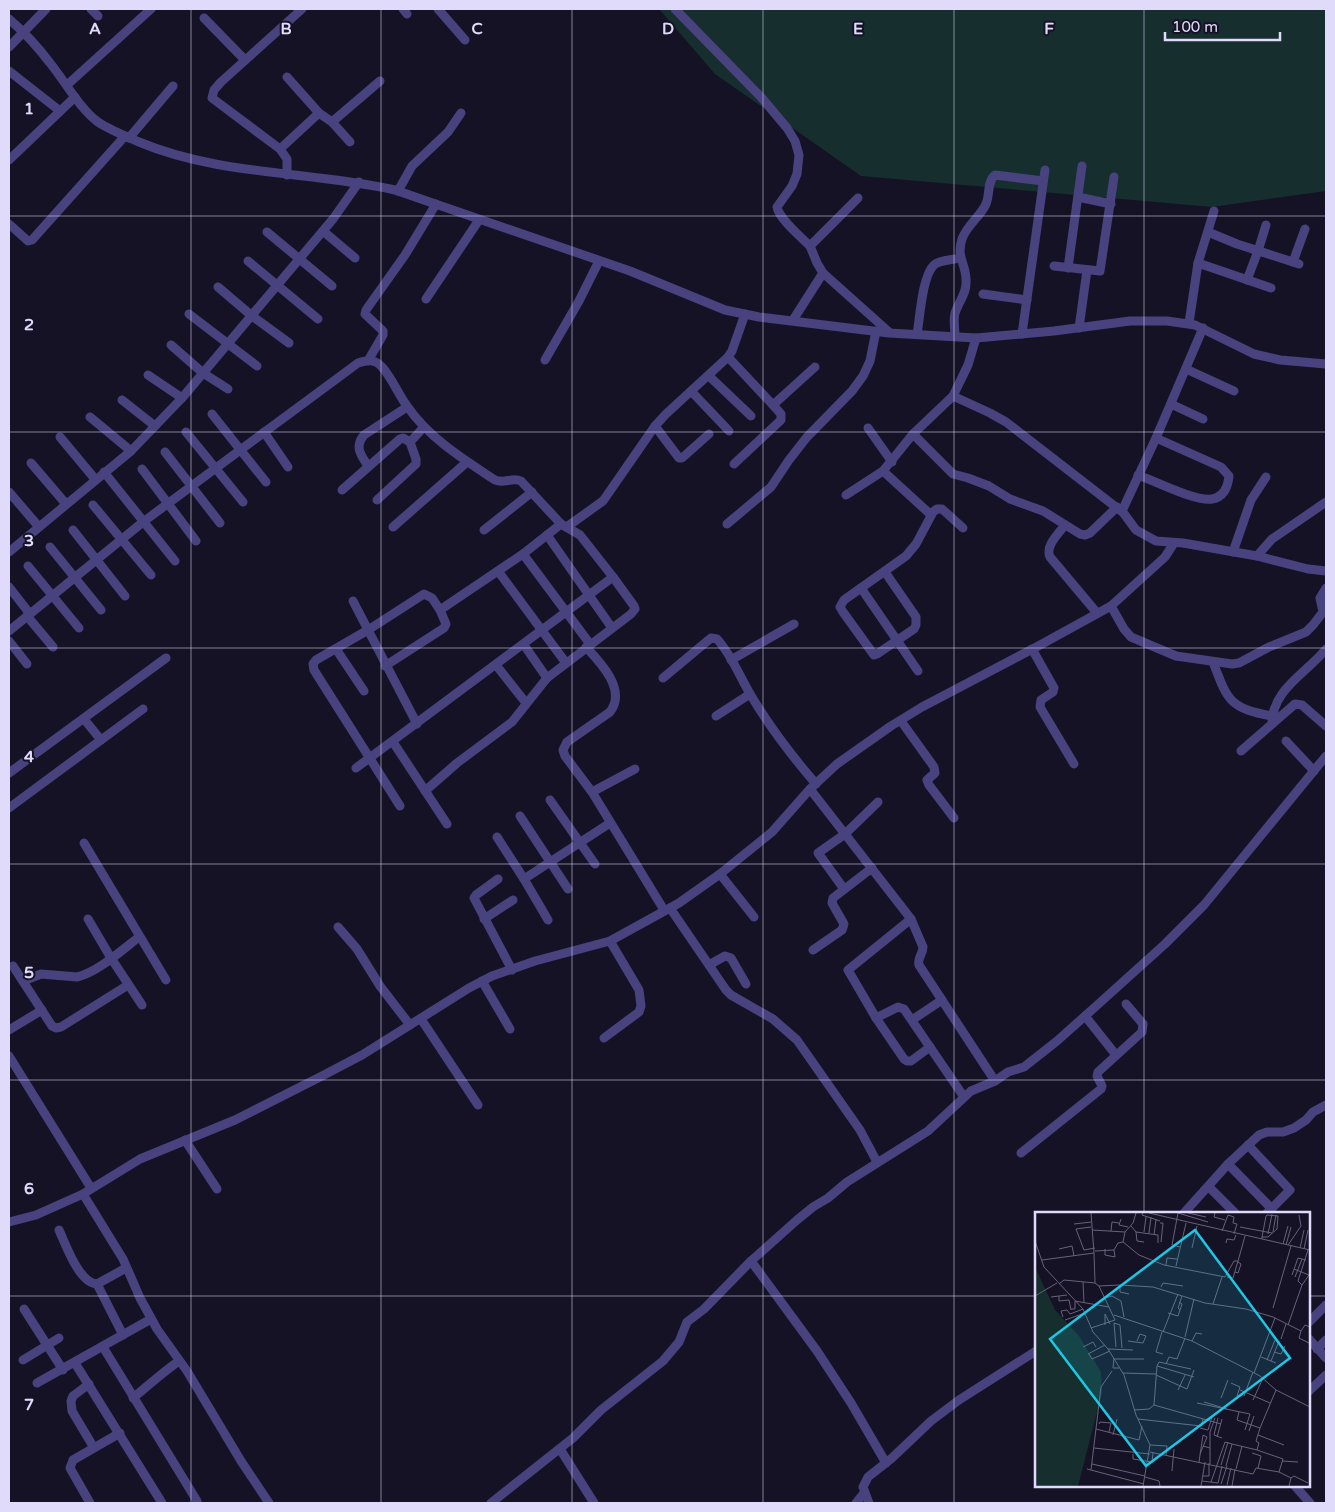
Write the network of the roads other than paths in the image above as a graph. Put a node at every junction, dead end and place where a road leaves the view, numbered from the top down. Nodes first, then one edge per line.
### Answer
1 (46, 9) edge
2 (91, 9) edge
3 (151, 9) edge
4 (302, 9) edge
5 (438, 9) edge
6 (675, 9) edge
7 (98, 16) dead end
8 (204, 18) dead end
9 (9, 19) edge
10 (22, 31) junction
11 (465, 40) dead end
12 (9, 47) edge
13 (246, 60) junction
14 (9, 71) edge
15 (288, 77) dead end
16 (380, 81) dead end
17 (67, 85) junction
18 (173, 86) dead end
19 (75, 97) junction
20 (60, 111) junction
21 (319, 113) junction
22 (461, 113) dead end
23 (332, 122) junction
24 (127, 137) junction
25 (350, 142) dead end
26 (280, 149) junction
27 (9, 160) edge
28 (1082, 166) dead end
29 (1045, 170) dead end
30 (288, 175) junction
31 (1114, 177) dead end
32 (1043, 181) junction
33 (360, 182) junction
34 (398, 191) junction
35 (858, 198) dead end
36 (1078, 198) junction
37 (436, 204) junction
38 (1111, 204) junction
39 (1214, 211) dead end
40 (479, 220) junction
41 (9, 224) edge
42 (1266, 225) dead end
43 (1305, 229) dead end
44 (323, 231) junction
45 (267, 232) dead end
46 (1208, 232) junction
47 (810, 246) junction
48 (1258, 250) junction
49 (356, 258) dead end
50 (960, 258) junction
51 (300, 259) junction
52 (248, 261) dead end
53 (599, 261) junction
54 (1198, 263) junction
55 (1054, 266) dead end
56 (1068, 268) junction
57 (1087, 270) junction
58 (823, 273) junction
59 (1247, 280) junction
60 (278, 286) junction
61 (332, 286) dead end
62 (218, 287) dead end
63 (1271, 288) dead end
64 (983, 294) dead end
65 (426, 299) dead end
66 (1027, 300) junction
67 (189, 314) dead end
68 (745, 314) junction
69 (252, 316) junction
70 (318, 319) dead end
71 (793, 320) junction
72 (1189, 323) junction
73 (1079, 328) junction
74 (1203, 328) junction
75 (876, 331) junction
76 (889, 332) junction
77 (917, 334) junction
78 (1022, 334) junction
79 (955, 336) junction
80 (976, 338) junction
81 (289, 343) dead end
82 (228, 344) junction
83 (172, 345) dead end
84 (728, 358) junction
85 (369, 360) junction
86 (545, 360) dead end
87 (1326, 364) edge
88 (257, 366) dead end
89 (815, 367) dead end
90 (1186, 369) junction
91 (203, 373) junction
92 (148, 375) dead end
93 (709, 376) junction
94 (228, 389) dead end
95 (691, 391) junction
96 (1234, 392) dead end
97 (953, 396) junction
98 (182, 398) junction
99 (122, 400) dead end
100 (1171, 404) junction
101 (773, 405) junction
102 (407, 407) junction
103 (212, 414) dead end
104 (751, 416) dead end
105 (90, 417) dead end
106 (1203, 418) dead end
107 (155, 426) junction
108 (655, 426) junction
109 (424, 427) junction
110 (868, 428) dead end
111 (729, 431) dead end
112 (186, 432) dead end
113 (264, 432) junction
114 (709, 434) dead end
115 (913, 434) junction
116 (60, 437) dead end
117 (1156, 438) junction
118 (410, 442) junction
119 (240, 450) junction
120 (131, 451) junction
121 (165, 452) dead end
122 (466, 462) junction
123 (892, 462) junction
124 (31, 463) dead end
125 (734, 464) dead end
126 (288, 466) dead end
127 (368, 466) junction
128 (215, 468) junction
129 (142, 469) dead end
130 (883, 471) junction
131 (104, 472) junction
132 (1138, 475) junction
133 (1266, 477) dead end
134 (95, 480) junction
135 (266, 482) dead end
136 (192, 486) junction
137 (342, 490) dead end
138 (9, 492) edge
139 (532, 492) junction
140 (846, 495) dead end
141 (377, 500) dead end
142 (243, 502) dead end
143 (1326, 502) edge
144 (66, 504) junction
145 (167, 504) junction
146 (93, 505) dead end
147 (1119, 509) junction
148 (932, 514) junction
149 (143, 522) junction
150 (220, 524) dead end
151 (727, 524) dead end
152 (564, 525) junction
153 (1065, 525) junction
154 (39, 527) junction
155 (392, 527) dead end
156 (963, 528) dead end
157 (73, 530) dead end
158 (484, 530) dead end
159 (547, 535) junction
160 (120, 540) junction
161 (196, 540) dead end
162 (1174, 543) junction
163 (50, 547) dead end
164 (9, 552) edge
165 (1233, 552) junction
166 (523, 554) junction
167 (1257, 556) junction
168 (97, 559) junction
169 (175, 561) dead end
170 (28, 566) dead end
171 (498, 571) junction
172 (1326, 571) edge
173 (885, 572) junction
174 (151, 575) dead end
175 (613, 577) junction
176 (74, 578) junction
177 (9, 587) edge
178 (861, 588) junction
179 (1326, 588) edge
180 (53, 595) junction
181 (125, 596) dead end
182 (590, 596) junction
183 (353, 601) dead end
184 (1111, 606) junction
185 (101, 610) dead end
186 (440, 610) junction
187 (1097, 613) junction
188 (566, 614) junction
189 (28, 615) junction
190 (1323, 618) edge
191 (794, 624) dead end
192 (79, 628) dead end
193 (612, 628) junction
194 (368, 630) junction
195 (9, 631) edge
196 (542, 631) junction
197 (897, 640) junction
198 (9, 641) edge
199 (524, 645) junction
200 (588, 646) junction
201 (53, 648) dead end
202 (336, 649) junction
203 (1032, 649) junction
204 (1326, 649) edge
205 (166, 658) dead end
206 (731, 660) junction
207 (1213, 662) junction
208 (566, 663) junction
209 (27, 664) dead end
210 (496, 665) junction
211 (385, 666) junction
212 (918, 671) dead end
213 (547, 678) junction
214 (663, 678) dead end
215 (364, 691) dead end
216 (750, 694) junction
217 (526, 703) junction
218 (143, 709) dead end
219 (716, 716) dead end
220 (84, 719) junction
221 (1272, 720) junction
222 (901, 721) junction
223 (417, 724) junction
224 (1326, 726) edge
225 (101, 740) junction
226 (1286, 741) dead end
227 (393, 742) junction
228 (1241, 751) dead end
229 (1326, 756) edge
230 (370, 759) junction
231 (1074, 764) dead end
232 (356, 768) dead end
233 (634, 769) dead end
234 (1314, 771) junction
235 (9, 773) edge
236 (813, 787) junction
237 (425, 791) junction
238 (592, 792) junction
239 (550, 800) dead end
240 (878, 802) dead end
241 (400, 806) dead end
242 (9, 808) edge
243 (520, 816) dead end
244 (954, 818) dead end
245 (610, 823) junction
246 (447, 824) dead end
247 (844, 834) junction
248 (497, 836) dead end
249 (84, 843) dead end
250 (580, 844) junction
251 (550, 862) junction
252 (595, 864) dead end
253 (872, 868) junction
254 (720, 874) junction
255 (524, 879) junction
256 (498, 880) dead end
257 (568, 889) dead end
258 (844, 889) junction
259 (513, 900) dead end
260 (667, 909) junction
261 (754, 917) dead end
262 (88, 919) dead end
263 (484, 919) junction
264 (911, 919) junction
265 (548, 920) dead end
266 (338, 927) dead end
267 (139, 937) junction
268 (610, 941) junction
269 (813, 950) dead end
270 (111, 958) junction
271 (709, 965) junction
272 (14, 966) dead end
273 (512, 970) junction
274 (166, 980) dead end
275 (23, 981) junction
276 (482, 981) junction
277 (746, 984) dead end
278 (128, 986) junction
279 (942, 1000) junction
280 (1126, 1004) dead end
281 (142, 1005) dead end
282 (42, 1010) junction
283 (1085, 1016) junction
284 (876, 1018) junction
285 (421, 1020) junction
286 (912, 1020) junction
287 (410, 1025) junction
288 (510, 1029) dead end
289 (9, 1030) edge
290 (604, 1038) dead end
291 (930, 1047) junction
292 (1116, 1055) junction
293 (9, 1056) edge
294 (995, 1081) junction
295 (964, 1097) junction
296 (478, 1105) dead end
297 (1326, 1105) edge
298 (185, 1140) junction
299 (1248, 1145) junction
300 (1020, 1153) dead end
301 (877, 1162) junction
302 (1228, 1164) junction
303 (1209, 1187) junction
304 (217, 1189) dead end
305 (87, 1191) junction
306 (1269, 1211) edge
307 (1187, 1212) edge
308 (1234, 1212) edge
309 (9, 1222) edge
310 (59, 1230) dead end
311 (751, 1261) junction
312 (126, 1268) junction
313 (97, 1284) junction
314 (1326, 1305) edge
315 (24, 1309) dead end
316 (151, 1319) junction
317 (1310, 1321) edge
318 (123, 1335) junction
319 (59, 1338) dead end
320 (1326, 1340) edge
321 (1312, 1345) edge
322 (48, 1346) junction
323 (103, 1347) junction
324 (1035, 1352) edge
325 (1326, 1358) edge
326 (23, 1360) dead end
327 (179, 1360) junction
328 (75, 1362) junction
329 (62, 1370) junction
330 (1326, 1375) edge
331 (37, 1384) dead end
332 (89, 1384) junction
333 (1310, 1390) edge
334 (133, 1398) junction
335 (120, 1433) junction
336 (94, 1448) junction
337 (560, 1449) junction
338 (886, 1463) junction
339 (1296, 1487) edge
340 (864, 1493) junction
341 (197, 1502) dead end
342 (90, 1503) edge
343 (162, 1503) edge
344 (269, 1503) edge
345 (491, 1503) edge
346 (594, 1503) edge
347 (856, 1503) edge
348 (869, 1503) edge
349 (1310, 1503) edge

1 - 10 street
2 - 7 street
3 - 17 street
4 - 13 street
5 - 11 street
6 - 47 street
8 - 13 street
9 - 10 street
10 - 12 street
10 - 17 street
13 - 26 street
14 - 20 street
15 - 21 street
16 - 23 street
17 - 19 street
18 - 24 street
19 - 20 street
19 - 24 street
20 - 27 street
21 - 23 street
21 - 26 street
22 - 34 street
23 - 25 street
24 - 30 street
24 - 41 street
26 - 30 street
28 - 36 street
29 - 32 street
30 - 33 street
31 - 38 street
32 - 50 street
32 - 66 street
33 - 34 street
33 - 44 street
34 - 37 street
35 - 47 street
36 - 38 street
36 - 56 street
37 - 40 street
37 - 85 street
38 - 57 street
39 - 46 street
40 - 53 street
40 - 65 street
42 - 48 street
43 - 48 street
44 - 49 street
44 - 51 street
45 - 51 street
46 - 48 street
46 - 54 street
47 - 58 street
48 - 59 street
50 - 77 street
50 - 79 street
51 - 60 street
51 - 61 street
52 - 60 street
53 - 68 street
53 - 86 street
54 - 59 street
54 - 72 street
55 - 56 street
56 - 57 street
57 - 73 street
58 - 71 street
58 - 76 street
59 - 63 street
60 - 69 street
60 - 70 street
62 - 69 street
64 - 66 street
66 - 78 street
67 - 82 street
68 - 71 street
68 - 84 street
69 - 81 street
69 - 82 street
71 - 75 street
72 - 73 street
72 - 74 street
73 - 78 street
74 - 87 street
74 - 90 street
75 - 76 street
75 - 151 street
76 - 77 street
77 - 79 street
78 - 80 street
79 - 80 street
80 - 97 street
82 - 88 street
82 - 91 street
83 - 91 street
84 - 93 street
84 - 101 street
85 - 102 street
85 - 113 street
89 - 101 street
90 - 96 street
90 - 100 street
91 - 94 street
91 - 98 street
92 - 98 street
93 - 95 street
93 - 104 street
95 - 108 street
95 - 111 street
97 - 115 street
97 - 147 street
98 - 107 street
99 - 107 street
100 - 106 street
100 - 117 street
101 - 125 street
102 - 109 street
102 - 127 street
103 - 119 street
105 - 120 street
107 - 120 street
108 - 114 street
108 - 152 street
109 - 118 street
109 - 122 street
110 - 123 street
112 - 128 street
113 - 119 street
113 - 126 street
115 - 123 street
115 - 153 street
116 - 134 street
117 - 132 street
117 - 132 street
118 - 127 street
118 - 141 street
119 - 128 street
119 - 135 street
120 - 131 street
121 - 136 street
122 - 139 street
122 - 155 street
123 - 130 street
124 - 144 street
127 - 137 street
128 - 136 street
128 - 142 street
129 - 145 street
130 - 140 street
130 - 148 street
131 - 134 street
131 - 149 street
132 - 147 street
133 - 165 street
134 - 144 street
136 - 145 street
136 - 150 street
138 - 154 street
139 - 152 street
139 - 158 street
143 - 167 street
144 - 154 street
145 - 149 street
145 - 161 street
146 - 160 street
147 - 153 street
147 - 162 street
148 - 156 street
148 - 173 street
149 - 160 street
149 - 169 street
152 - 159 street
152 - 175 street
153 - 187 street
154 - 164 street
157 - 168 street
159 - 166 street
159 - 182 street
160 - 168 street
160 - 174 street
162 - 165 street
162 - 184 street
163 - 176 street
165 - 167 street
166 - 171 street
166 - 188 street
167 - 172 street
168 - 176 street
168 - 181 street
170 - 180 street
171 - 186 street
171 - 196 street
173 - 178 street
173 - 197 street
175 - 182 street
175 - 193 street
176 - 180 street
176 - 185 street
177 - 189 street
178 - 197 street
178 - 197 street
179 - 190 street
180 - 189 street
180 - 192 street
182 - 188 street
182 - 193 street
183 - 194 street
184 - 187 street
184 - 207 street
186 - 194 street
186 - 211 street
187 - 203 street
188 - 196 street
188 - 200 street
189 - 195 street
189 - 201 street
190 - 207 street
191 - 206 street
193 - 200 street
194 - 202 street
194 - 211 street
196 - 199 street
196 - 208 street
197 - 212 street
198 - 209 street
199 - 210 street
199 - 213 street
200 - 208 street
200 - 238 street
202 - 215 street
202 - 230 street
203 - 222 street
203 - 231 street
204 - 221 street
205 - 220 street
206 - 214 street
206 - 216 street
207 - 221 street
208 - 213 street
210 - 217 street
210 - 223 street
211 - 223 street
213 - 217 street
216 - 219 street
216 - 236 street
217 - 237 street
218 - 225 street
220 - 225 street
220 - 235 street
221 - 224 street
221 - 228 street
222 - 236 street
222 - 244 street
223 - 227 street
225 - 242 street
226 - 234 street
227 - 230 street
227 - 237 street
229 - 234 street
230 - 232 street
230 - 241 street
233 - 238 street
234 - 283 street
236 - 247 street
236 - 254 street
237 - 246 street
238 - 245 street
239 - 250 street
240 - 247 street
243 - 251 street
245 - 250 street
245 - 260 street
247 - 253 street
247 - 258 street
248 - 255 street
249 - 267 street
250 - 251 street
250 - 252 street
251 - 255 street
251 - 257 street
253 - 258 street
253 - 264 street
254 - 260 street
254 - 261 street
255 - 265 street
256 - 263 street
258 - 269 street
259 - 263 street
260 - 268 street
260 - 271 street
262 - 270 street
263 - 273 street
264 - 279 street
264 - 284 street
266 - 287 street
267 - 270 street
267 - 274 street
268 - 273 street
268 - 290 street
270 - 275 street
270 - 278 street
271 - 277 street
271 - 301 street
272 - 275 street
273 - 276 street
275 - 282 street
276 - 285 street
276 - 288 street
278 - 281 street
278 - 282 street
279 - 286 street
279 - 294 street
280 - 292 street
282 - 289 street
283 - 292 street
283 - 294 street
284 - 286 street
284 - 291 street
285 - 287 street
285 - 296 street
286 - 291 street
287 - 298 street
291 - 295 street
292 - 300 street
293 - 305 street
294 - 295 street
295 - 301 street
297 - 299 street
298 - 304 street
298 - 305 street
299 - 302 street
299 - 306 street
301 - 311 street
302 - 303 street
302 - 306 street
303 - 307 street
303 - 308 street
305 - 309 street
305 - 312 street
310 - 313 street
311 - 337 street
311 - 338 street
312 - 313 street
312 - 316 street
313 - 318 street
314 - 317 street
315 - 322 street
316 - 318 street
316 - 327 street
318 - 323 street
319 - 322 street
320 - 321 street
321 - 325 street
322 - 326 street
322 - 329 street
323 - 328 street
323 - 334 street
324 - 338 street
327 - 334 street
327 - 344 street
328 - 329 street
328 - 332 street
329 - 331 street
330 - 333 street
332 - 335 street
332 - 336 street
334 - 341 street
335 - 336 street
335 - 343 street
336 - 342 street
337 - 345 street
337 - 346 street
338 - 340 street
339 - 349 street
340 - 347 street
340 - 348 street

